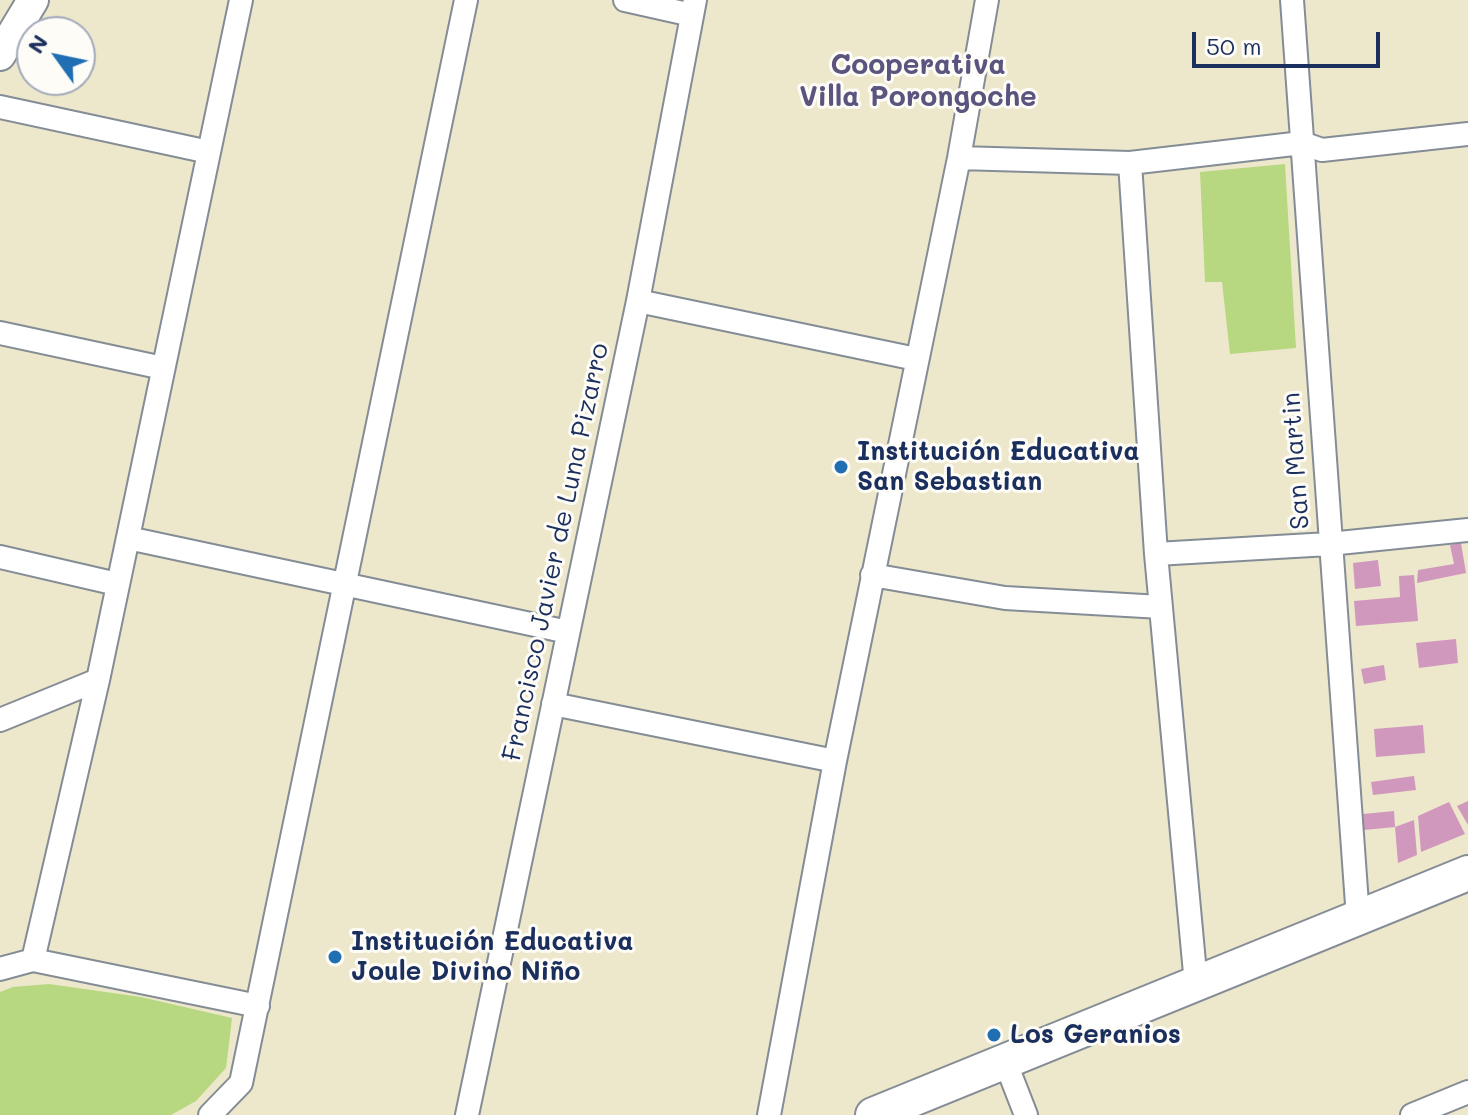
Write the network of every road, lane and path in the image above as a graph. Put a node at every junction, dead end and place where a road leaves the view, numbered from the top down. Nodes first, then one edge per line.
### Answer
1 (33, 0) edge
2 (241, 0) edge
3 (466, 0) edge
4 (625, 0) edge
5 (987, 0) edge
6 (1292, 0) edge
7 (693, 7) edge
8 (0, 55) edge
9 (0, 107) edge
10 (1468, 134) edge
11 (1302, 143) junction
12 (209, 152) junction
13 (959, 158) junction
14 (1130, 163) junction
15 (638, 301) junction
16 (0, 333) edge
17 (916, 359) junction
18 (163, 368) junction
19 (1468, 530) edge
20 (128, 538) junction
21 (1329, 544) junction
22 (1156, 554) junction
23 (0, 557) edge
24 (872, 575) junction
25 (117, 584) junction
26 (345, 585) junction
27 (1161, 607) junction
28 (568, 632) junction
29 (98, 680) junction
30 (553, 704) junction
31 (0, 720) edge
32 (835, 761) junction
33 (1468, 873) edge
34 (1358, 918) junction
35 (33, 960) junction
36 (0, 969) edge
37 (1196, 984) junction
38 (258, 1006) junction
39 (1005, 1061) junction
40 (1468, 1092) edge
41 (210, 1115) edge
42 (467, 1115) edge
43 (769, 1115) edge
44 (873, 1115) edge
45 (1026, 1115) edge
46 (1412, 1115) edge

1 - 8 street
2 - 12 street
3 - 26 street
4 - 7 street
5 - 13 street
6 - 11 street, San Martin
7 - 15 street, Francisco Javier de Luna Pizarro
9 - 12 street
10 - 11 street
11 - 14 street
11 - 21 street, San Martin
12 - 18 street
13 - 14 street
13 - 17 street
14 - 22 street
15 - 17 street
15 - 28 street, Francisco Javier de Luna Pizarro
16 - 18 street
17 - 24 street
18 - 20 street
19 - 21 street
20 - 25 street
20 - 26 street
21 - 22 street
21 - 34 street, San Martin
22 - 27 street
23 - 25 street
24 - 27 street
24 - 32 street
25 - 29 street
26 - 28 street
26 - 38 street
27 - 37 street
28 - 30 street, Francisco Javier de Luna Pizarro
29 - 31 street
29 - 35 street
30 - 32 street
30 - 42 street, Francisco Javier de Luna Pizarro
32 - 43 street
33 - 34 main road
34 - 37 main road
35 - 36 street
35 - 38 street
37 - 39 main road
38 - 41 street
39 - 44 main road
39 - 45 street
40 - 46 street

